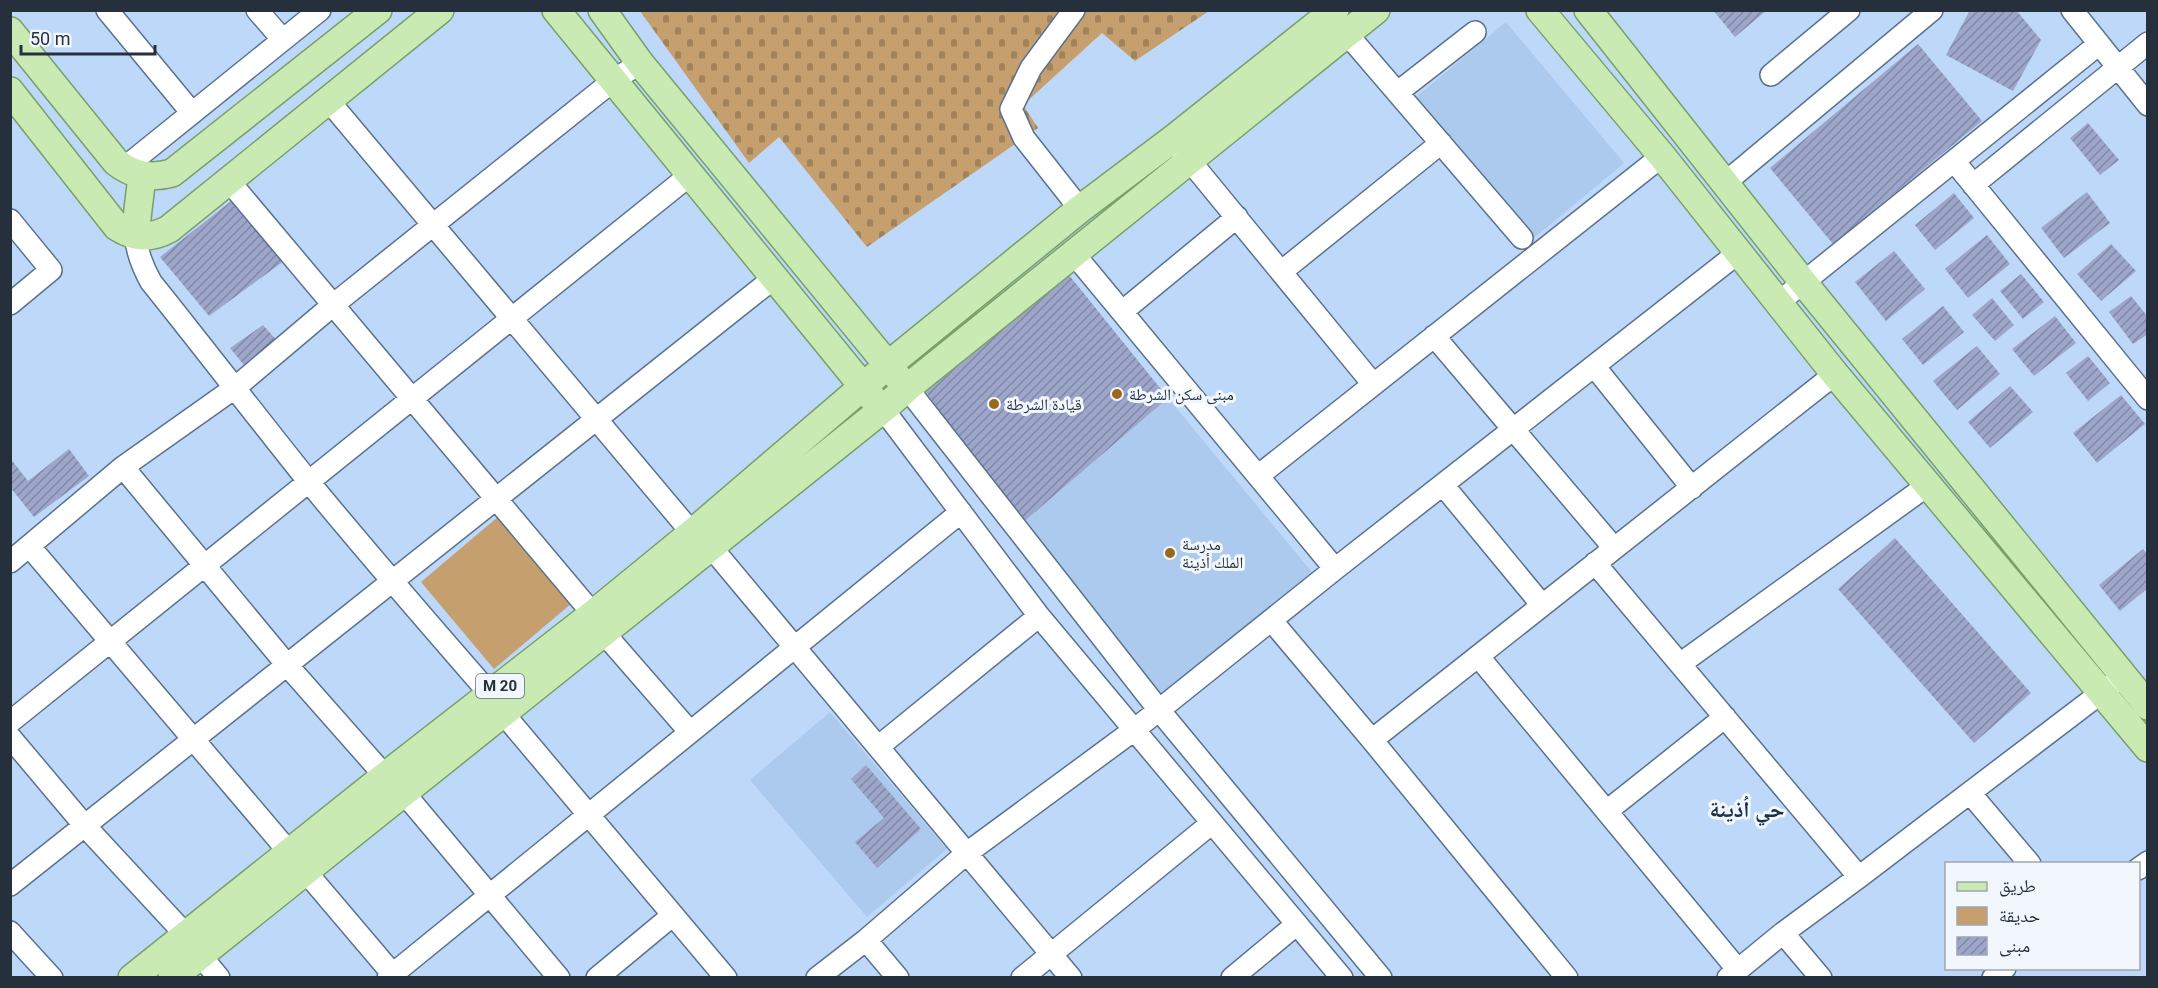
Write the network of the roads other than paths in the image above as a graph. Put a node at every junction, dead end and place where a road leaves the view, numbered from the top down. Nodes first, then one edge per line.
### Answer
1 (106, 10) edge
2 (257, 10) edge
3 (320, 10) edge
4 (378, 10) edge
5 (440, 10) edge
6 (556, 10) edge
7 (1074, 10) edge
8 (1376, 10) edge
9 (1539, 10) edge
10 (1588, 10) edge
11 (1849, 10) edge
12 (1932, 10) edge
13 (2072, 10) edge
14 (609, 13) edge
15 (1341, 22) edge
16 (10, 31) edge
17 (1475, 32) dead end
18 (283, 40) junction
19 (2148, 43) edge
20 (2099, 44) junction
21 (640, 63) junction
22 (2117, 67) junction
23 (1771, 75) dead end
24 (614, 80) junction
25 (10, 91) edge
26 (1398, 92) junction
27 (328, 100) junction
28 (2148, 105) edge
29 (192, 113) junction
30 (1173, 140) junction
31 (1442, 143) junction
32 (1662, 156) junction
33 (1954, 161) junction
34 (1190, 162) junction
35 (133, 172) junction
36 (690, 175) junction
37 (229, 181) junction
38 (1726, 182) junction
39 (1973, 185) junction
40 (1080, 209) junction
41 (1237, 217) junction
42 (10, 220) edge
43 (432, 225) junction
44 (135, 235) junction
45 (1522, 238) dead end
46 (1738, 253) junction
47 (1074, 254) junction
48 (1281, 272) junction
49 (774, 278) junction
50 (1803, 282) junction
51 (1779, 302) junction
52 (10, 304) edge
53 (333, 304) junction
54 (1122, 311) junction
55 (511, 318) junction
56 (1434, 336) junction
57 (887, 366) junction
58 (1594, 366) junction
59 (1835, 374) junction
60 (1373, 384) junction
61 (236, 387) junction
62 (863, 388) junction
63 (907, 388) junction
64 (412, 398) junction
65 (2148, 399) edge
66 (883, 409) junction
67 (595, 419) junction
68 (1513, 429) junction
69 (123, 467) junction
70 (1258, 476) junction
71 (309, 481) junction
72 (1443, 485) junction
73 (1928, 485) junction
74 (1692, 488) junction
75 (496, 498) junction
76 (961, 512) junction
77 (701, 540) junction
78 (30, 547) junction
79 (1614, 548) junction
80 (10, 562) edge
81 (1595, 563) junction
82 (204, 565) junction
83 (1335, 569) junction
84 (391, 581) junction
85 (1542, 605) junction
86 (1039, 616) junction
87 (1271, 620) junction
88 (598, 623) junction
89 (110, 641) junction
90 (795, 647) junction
91 (1478, 656) junction
92 (1680, 664) junction
93 (287, 665) junction
94 (2122, 677) junction
95 (2101, 694) junction
96 (496, 703) junction
97 (2148, 706) edge
98 (1159, 710) junction
99 (1725, 717) junction
100 (10, 722) edge
101 (1134, 730) junction
102 (690, 732) junction
103 (10, 737) edge
104 (193, 739) junction
105 (1372, 740) junction
106 (878, 747) junction
107 (2148, 748) edge
108 (394, 784) junction
109 (1970, 793) junction
110 (1606, 811) junction
111 (588, 815) junction
112 (1212, 824) junction
113 (85, 826) junction
114 (967, 854) junction
115 (298, 861) junction
116 (2028, 862) edge
117 (1860, 877) junction
118 (10, 885) edge
119 (490, 895) junction
120 (673, 915) junction
121 (1297, 924) junction
122 (10, 932) edge
123 (1783, 933) junction
124 (866, 940) junction
125 (193, 945) junction
126 (1051, 954) junction
127 (1733, 974) edge
128 (392, 976) edge
129 (52, 978) edge
130 (132, 978) edge
131 (172, 978) edge
132 (219, 978) edge
133 (559, 978) edge
134 (597, 978) edge
135 (726, 978) edge
136 (817, 978) edge
137 (898, 978) edge
138 (1022, 978) edge
139 (1071, 978) edge
140 (1232, 978) edge
141 (1342, 978) edge
142 (1381, 978) edge
143 (1567, 978) edge
144 (1821, 978) edge

1 - 29 street
2 - 18 street
3 - 18 street
4 - 35 main road
5 - 27 main road
6 - 24 main road
7 - 40 street
8 - 15 main road
9 - 32 main road
10 - 38 main road
11 - 23 street
12 - 38 street
13 - 20 street
14 - 21 main road
15 - 26 street
15 - 30 main road
15 - 34 main road
16 - 35 main road
17 - 26 street
18 - 29 street
19 - 22 street
20 - 22 street
20 - 33 street
21 - 24 street
21 - 57 main road
22 - 28 street
22 - 39 street
24 - 36 main road
24 - 43 street
25 - 44 main road
26 - 31 street
27 - 37 main road
27 - 43 street
29 - 35 street
30 - 34 street
30 - 40 main road
31 - 45 street
31 - 48 street
32 - 46 main road
32 - 56 street
33 - 39 street
33 - 50 street
34 - 41 street
34 - 47 main road
35 - 44 main road
36 - 49 main road
36 - 55 street
37 - 44 main road
37 - 53 street
38 - 50 main road
39 - 65 street
40 - 57 main road
41 - 48 street
41 - 54 street
42 - 52 street
43 - 53 street
43 - 55 street
44 - 61 street
46 - 51 main road
46 - 58 street
47 - 54 street
47 - 63 main road
48 - 60 street
49 - 62 main road
49 - 67 street
50 - 51 street
50 - 94 main road
51 - 59 main road
53 - 61 street
53 - 64 street
54 - 70 street
55 - 64 street
55 - 67 street
56 - 60 street
56 - 68 street
57 - 62 main road
57 - 63 main road
58 - 68 street
58 - 74 street
59 - 73 main road
59 - 74 street
60 - 70 street
61 - 69 street
61 - 71 street
62 - 66 main road
62 - 77 main road, M 20
63 - 66 main road
63 - 98 street
64 - 71 street
64 - 75 street
66 - 76 street
66 - 77 main road, M 20
67 - 75 street
67 - 77 street
68 - 72 street
68 - 79 street
69 - 78 street
69 - 82 street
70 - 83 street
71 - 82 street
71 - 84 street
72 - 83 street
72 - 85 street
73 - 92 street
73 - 95 main road
74 - 79 street
75 - 84 street
75 - 88 street
76 - 86 street
76 - 90 street
77 - 88 main road, M 20
77 - 90 street
78 - 80 street
78 - 89 street
79 - 81 street
81 - 85 street
81 - 92 street
82 - 89 street
82 - 93 street
83 - 87 street
84 - 93 street
84 - 96 street
85 - 91 street
86 - 101 street
86 - 106 street
87 - 98 street
87 - 105 street
88 - 96 main road, M 20
88 - 102 street
89 - 100 street
89 - 104 street
90 - 102 street
90 - 106 street
91 - 105 street
91 - 110 street
92 - 99 street
93 - 104 street
93 - 108 street
94 - 95 street
94 - 97 main road
95 - 107 main road
95 - 109 street
96 - 108 main road, M 20
96 - 111 street
98 - 101 street
98 - 142 street
99 - 110 street
99 - 117 street
101 - 112 street
101 - 114 street
102 - 111 street
103 - 113 street
104 - 113 street
104 - 115 street
105 - 143 street
106 - 114 street
108 - 115 main road, M 20
108 - 119 street
109 - 116 street
109 - 117 street
110 - 127 street
111 - 119 street
111 - 120 street
112 - 121 street
112 - 126 street
113 - 118 street
113 - 125 street
114 - 124 street
114 - 126 street
115 - 125 main road, M 20
115 - 128 street
117 - 123 street
119 - 128 street
119 - 133 street
120 - 134 street
120 - 135 street
121 - 140 street
121 - 141 street
122 - 129 street
123 - 127 street
123 - 144 street
124 - 136 street
124 - 137 street
125 - 130 main road, M 20
125 - 131 main road, M 20
125 - 132 street
126 - 138 street
126 - 139 street

